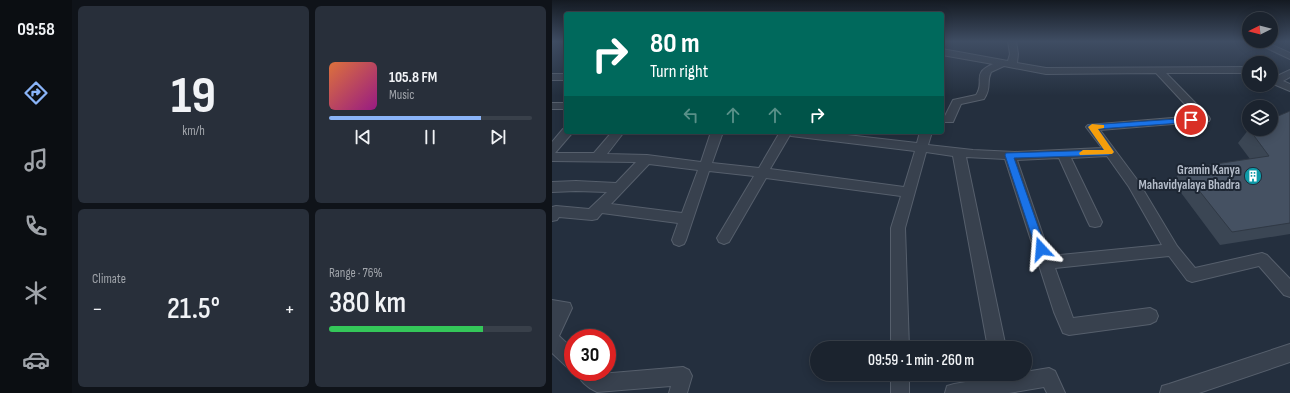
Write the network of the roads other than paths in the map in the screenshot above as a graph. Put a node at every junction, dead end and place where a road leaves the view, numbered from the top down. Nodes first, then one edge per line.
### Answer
1 (982, 59) edge
2 (1010, 59) edge
3 (1007, 64) junction
4 (1158, 70) junction
5 (1242, 70) edge
6 (1290, 73) edge
7 (564, 77) edge
8 (553, 78) edge
9 (1278, 78) edge
10 (1278, 82) edge
11 (1290, 88) edge
12 (552, 106) edge
13 (564, 106) edge
14 (944, 119) edge
15 (616, 134) edge
16 (716, 134) edge
17 (785, 134) edge
18 (807, 134) edge
19 (926, 134) edge
20 (560, 138) edge
21 (922, 148) junction
22 (552, 150) edge
23 (1109, 152) junction
24 (959, 153) junction
25 (1063, 154) junction
26 (1009, 155) junction
27 (552, 157) edge
28 (598, 157) junction
29 (647, 160) junction
30 (705, 166) junction
31 (761, 173) junction
32 (552, 186) edge
33 (619, 188) junction
34 (909, 192) junction
35 (599, 208) junction
36 (552, 216) edge
37 (686, 219) junction
38 (1095, 222) dead end
39 (724, 238) dead end
40 (679, 240) dead end
41 (1172, 250) junction
42 (1045, 263) junction
43 (1290, 290) edge
44 (552, 307) edge
45 (1150, 316) dead end
46 (552, 332) edge
47 (552, 341) edge
48 (900, 341) edge
49 (996, 341) edge
50 (564, 352) edge
51 (1290, 353) edge
52 (1032, 378) edge
53 (595, 381) edge
54 (900, 381) edge
55 (999, 381) edge
56 (678, 393) edge
57 (900, 393) edge
58 (954, 393) edge
59 (1056, 393) edge
60 (1169, 393) edge

1 - 3 street
2 - 3 street
3 - 4 street
3 - 14 street
4 - 5 street
4 - 23 street
6 - 9 street
7 - 8 street
10 - 11 street
12 - 13 street
15 - 28 street
16 - 30 street
17 - 31 street
18 - 21 street
19 - 21 street
20 - 22 street
21 - 24 street
21 - 34 street
23 - 25 street
23 - 41 street
24 - 26 street
24 - 49 street
25 - 26 street
25 - 38 street
26 - 42 street
27 - 28 street
28 - 29 street
29 - 30 street
29 - 33 street
30 - 31 street
30 - 37 street
31 - 34 street
31 - 39 street
32 - 33 street
33 - 35 street
34 - 48 street
35 - 36 street
35 - 37 street
37 - 40 street
41 - 42 street
41 - 43 street
42 - 45 street
44 - 46 street
47 - 50 street
51 - 60 street
52 - 59 street
53 - 56 street
54 - 57 street
55 - 58 street

